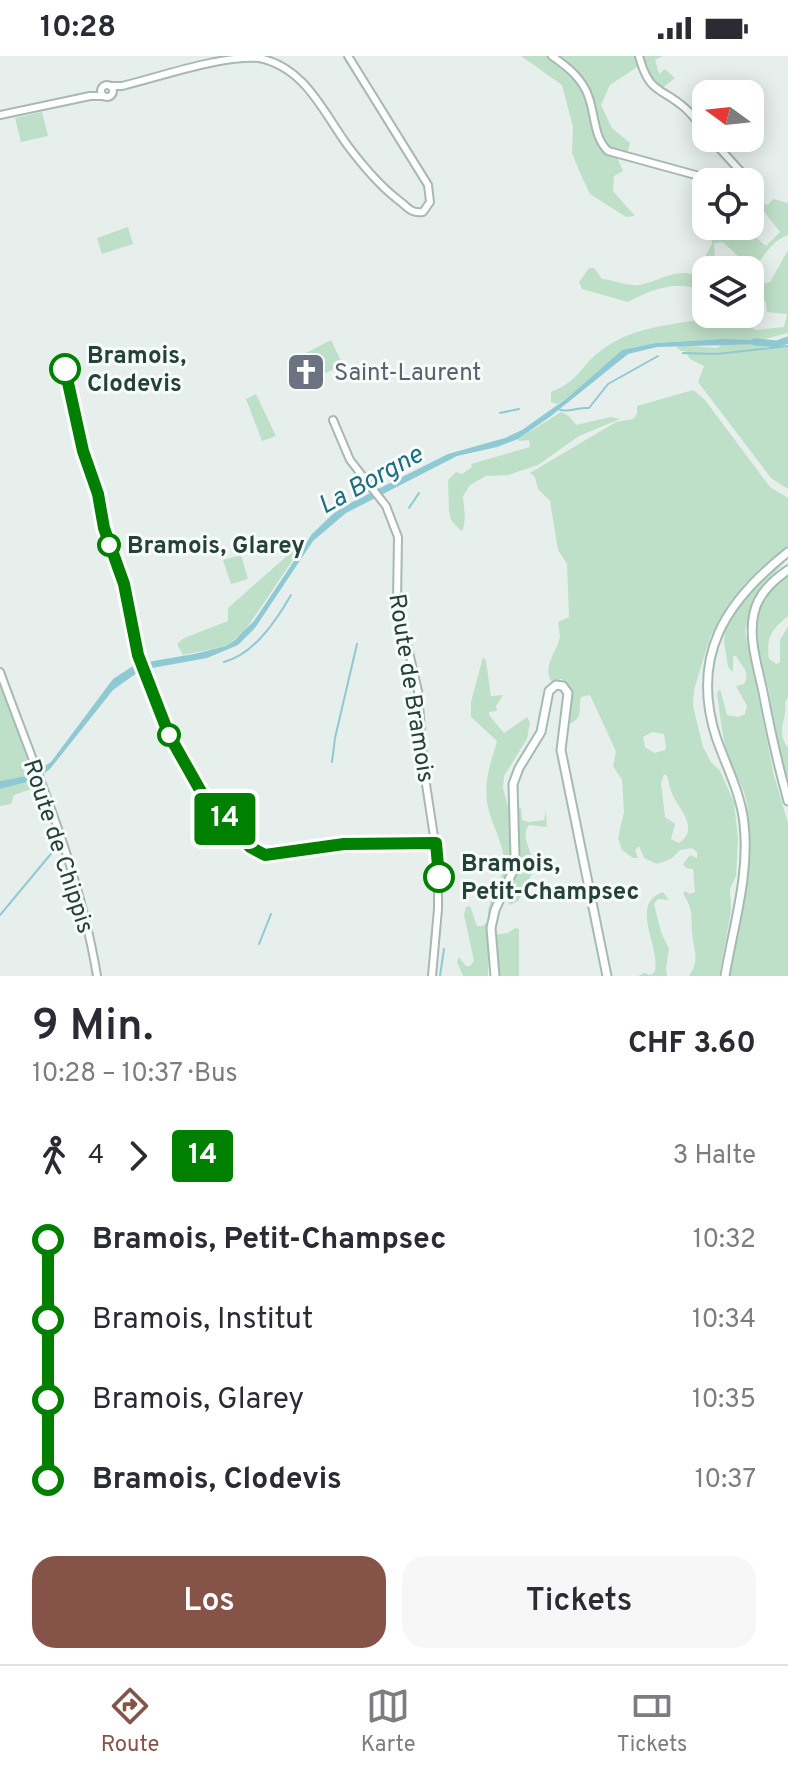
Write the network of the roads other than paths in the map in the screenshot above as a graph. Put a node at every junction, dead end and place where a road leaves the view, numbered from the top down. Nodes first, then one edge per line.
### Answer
1 (348, 56) edge
2 (552, 56) edge
3 (639, 56) edge
4 (0, 115) edge
5 (692, 117) edge
6 (723, 152) edge
7 (738, 168) edge
8 (692, 174) edge
9 (333, 420) dead end
10 (788, 552) edge
11 (788, 570) edge
12 (0, 672) edge
13 (788, 801) edge
14 (97, 976) edge
15 (432, 976) edge
16 (495, 976) edge
17 (607, 976) edge
18 (725, 976) edge

1 - 4 street
2 - 8 street
3 - 5 street
6 - 7 street
9 - 15 street, Route de Bramois
10 - 18 main road
11 - 13 main road
12 - 14 street, Route de Chippis
16 - 17 main road

